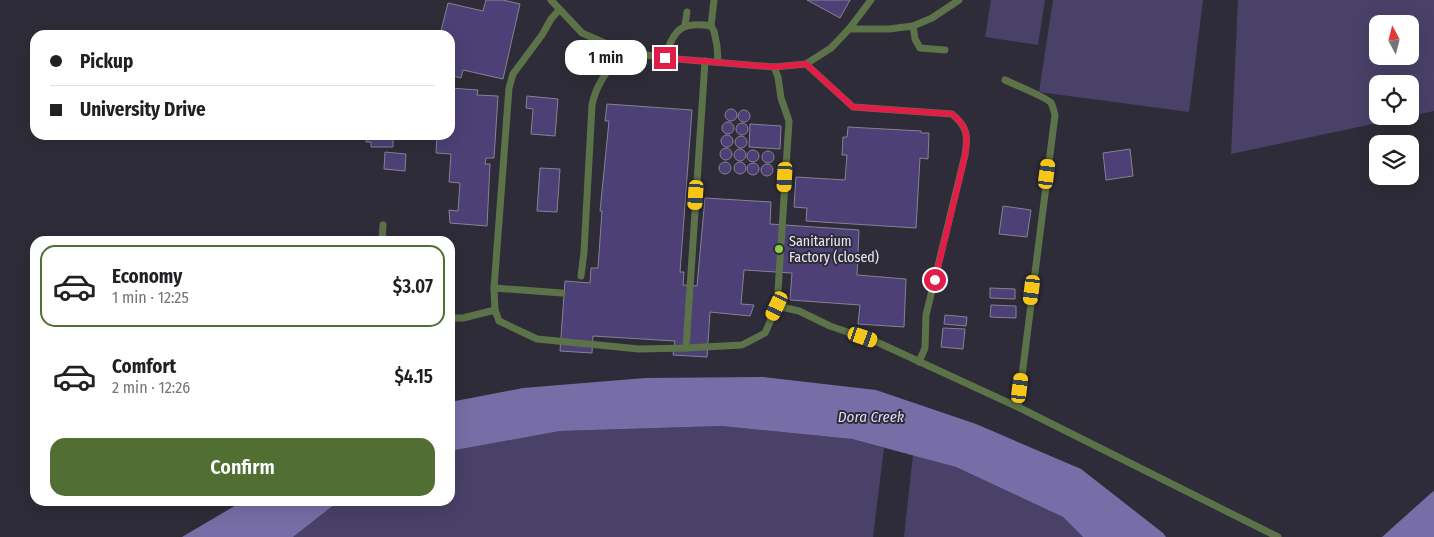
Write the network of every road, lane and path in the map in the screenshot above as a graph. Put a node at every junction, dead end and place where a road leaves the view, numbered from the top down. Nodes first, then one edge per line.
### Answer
1 (551, 0) edge
2 (714, 0) edge
3 (871, 0) edge
4 (959, 0) edge
5 (559, 10) junction
6 (686, 12) dead end
7 (685, 25) junction
8 (711, 26) junction
9 (913, 26) junction
10 (849, 29) junction
11 (945, 50) dead end
12 (623, 51) junction
13 (665, 58) junction
14 (705, 61) junction
15 (718, 62) junction
16 (806, 64) junction
17 (774, 67) junction
18 (1004, 80) dead end
19 (383, 225) dead end
20 (382, 236) edge
21 (581, 276) dead end
22 (494, 288) junction
23 (562, 293) dead end
24 (777, 306) junction
25 (496, 310) junction
26 (455, 318) edge
27 (686, 348) junction
28 (919, 362) junction
29 (1018, 407) junction
30 (1278, 537) edge

1 - 5 lane
2 - 8 lane
3 - 10 lane
4 - 9 lane
5 - 12 lane
5 - 22 lane
6 - 7 lane
7 - 8 lane
7 - 13 lane
8 - 15 lane
9 - 10 lane
9 - 11 lane
10 - 16 lane
12 - 13 lane
12 - 21 lane
13 - 14 lane
14 - 15 lane
14 - 27 lane
15 - 17 lane
16 - 17 lane
16 - 28 lane
17 - 24 lane
18 - 29 lane
19 - 20 lane
22 - 23 lane
22 - 25 lane
24 - 27 lane
24 - 28 lane
25 - 26 lane
25 - 27 lane
28 - 29 lane
29 - 30 lane

